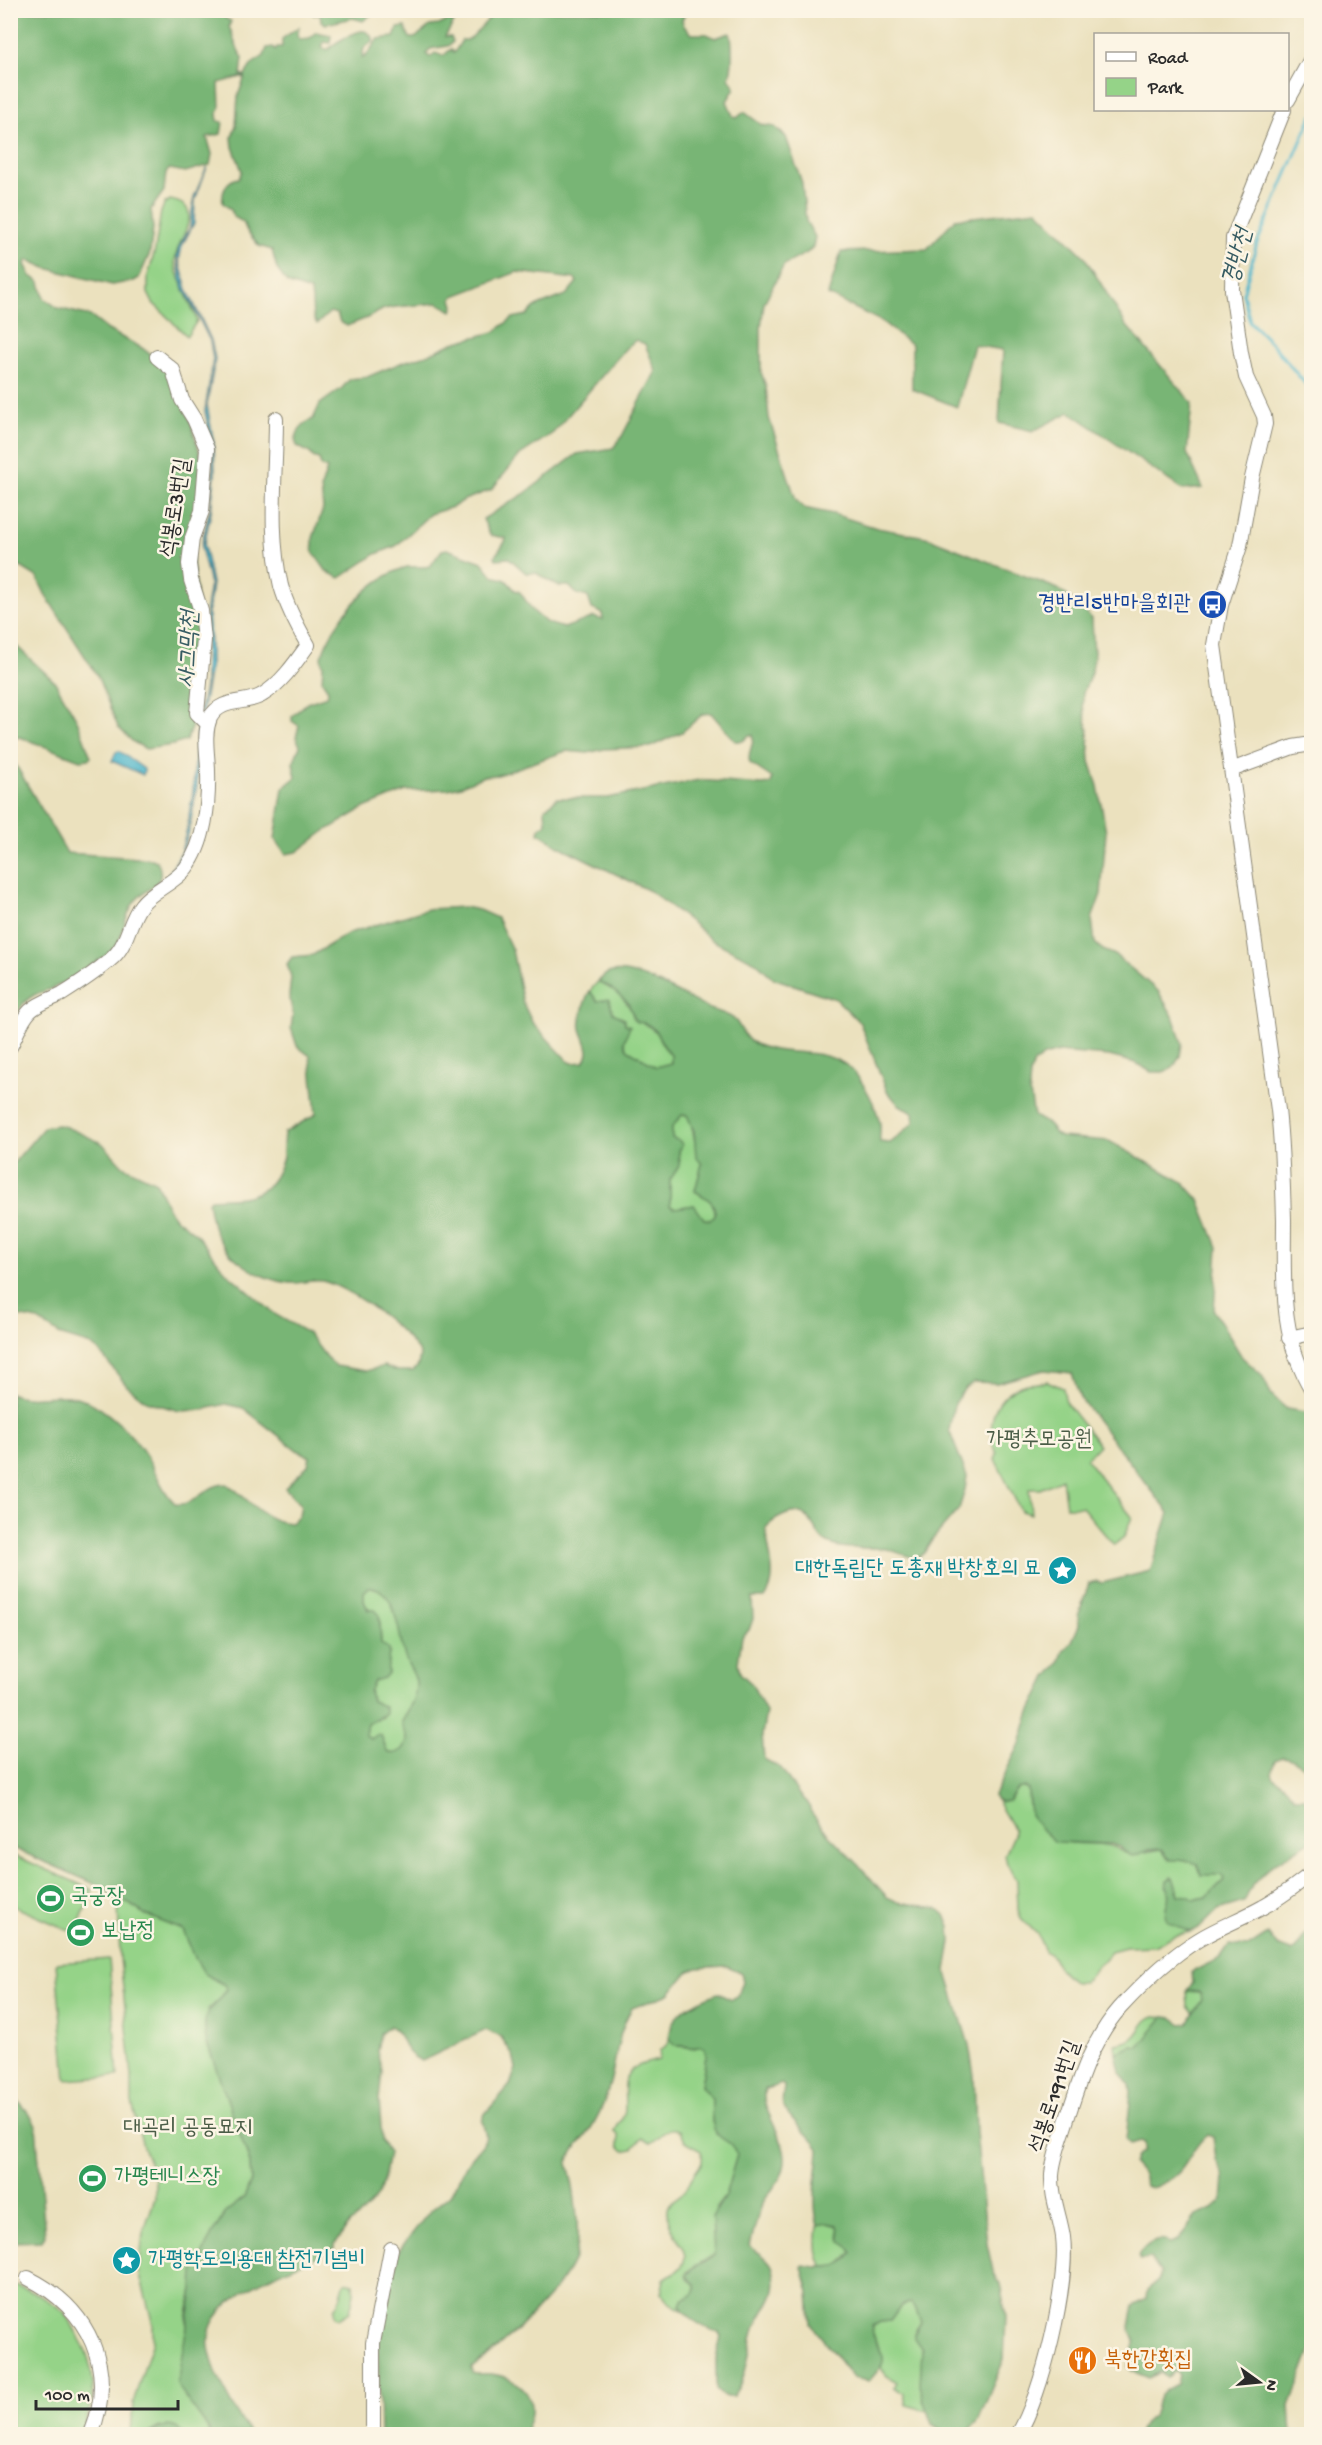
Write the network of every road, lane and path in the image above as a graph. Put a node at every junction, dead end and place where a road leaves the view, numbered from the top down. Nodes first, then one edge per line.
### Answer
1 (1311, 57) edge
2 (1289, 96) edge
3 (1284, 111) edge
4 (157, 357) dead end
5 (276, 419) dead end
6 (204, 719) junction
7 (1311, 744) edge
8 (1231, 770) junction
9 (10, 1047) edge
10 (1300, 1336) edge
11 (1311, 1390) edge
12 (1311, 1873) edge
13 (391, 2248) dead end
14 (28, 2278) dead end
15 (91, 2434) edge
16 (373, 2434) edge
17 (1018, 2434) edge

1 - 2 street
3 - 8 street
4 - 6 street, 석봉로3번길
5 - 6 street
6 - 9 street, 석봉로3번길
7 - 8 street
8 - 10 street
10 - 11 street
12 - 17 street, 석봉로191번길
13 - 16 street
14 - 15 street

